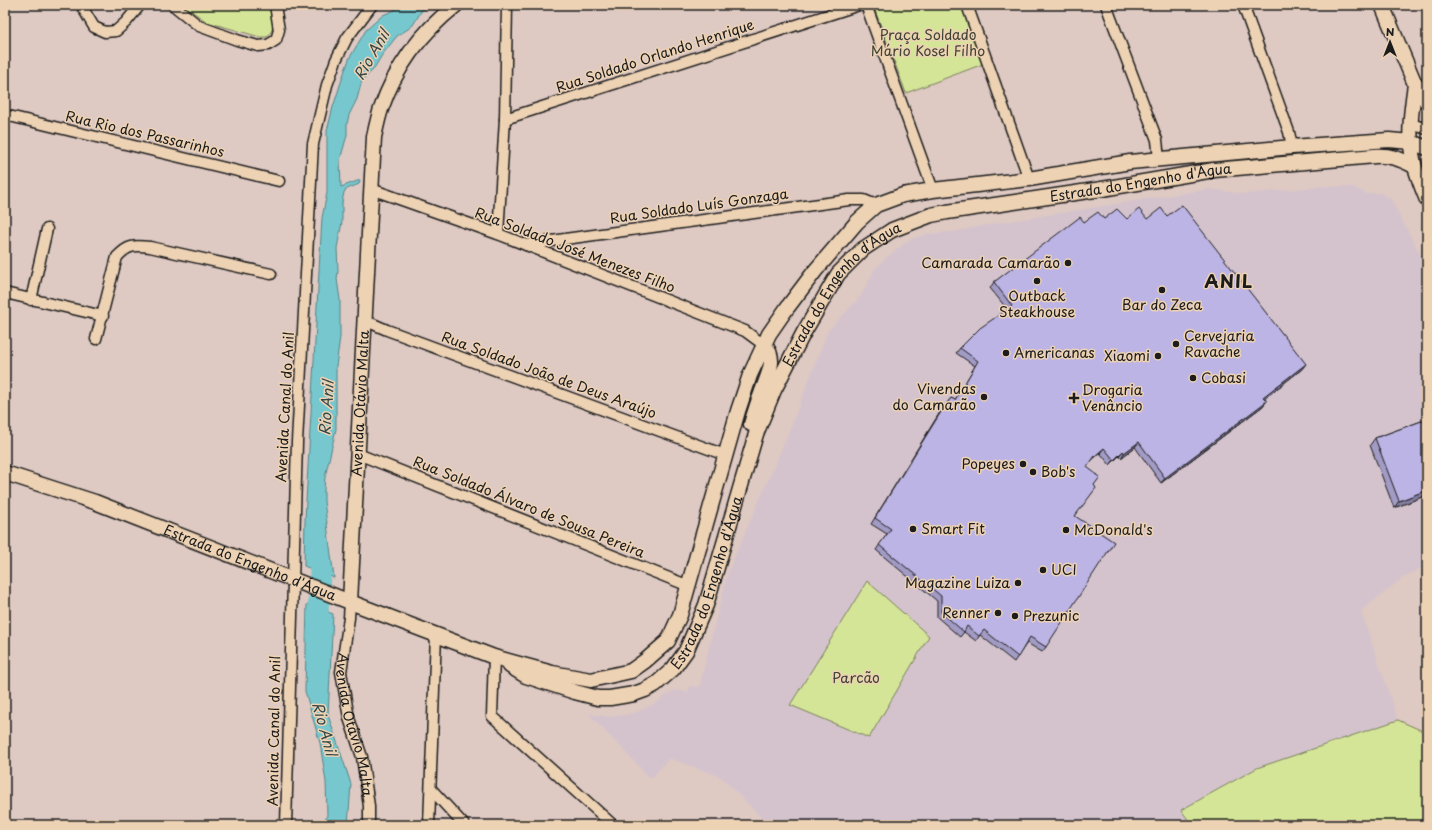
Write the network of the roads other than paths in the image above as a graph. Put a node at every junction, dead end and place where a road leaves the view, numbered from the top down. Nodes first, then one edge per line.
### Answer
1 (81, 5) edge
2 (140, 5) edge
3 (173, 5) edge
4 (275, 5) edge
5 (372, 5) edge
6 (456, 5) edge
7 (507, 5) edge
8 (859, 5) edge
9 (866, 5) edge
10 (967, 5) edge
11 (1106, 5) edge
12 (1243, 5) edge
13 (1382, 5) edge
14 (1415, 84) junction
15 (1427, 102) edge
16 (5, 115) edge
17 (505, 119) junction
18 (1411, 124) junction
19 (1427, 129) edge
20 (1411, 142) junction
21 (1292, 147) junction
22 (1427, 148) edge
23 (1158, 159) junction
24 (1414, 166) junction
25 (1029, 179) junction
26 (279, 181) dead end
27 (371, 189) junction
28 (933, 190) junction
29 (1427, 200) edge
30 (876, 205) junction
31 (47, 229) dead end
32 (498, 234) junction
33 (526, 245) junction
34 (271, 274) dead end
35 (5, 293) edge
36 (31, 300) junction
37 (102, 316) junction
38 (364, 320) junction
39 (96, 339) dead end
40 (764, 345) junction
41 (358, 454) junction
42 (725, 456) junction
43 (5, 473) edge
44 (741, 487) junction
45 (297, 581) junction
46 (689, 586) junction
47 (346, 601) junction
48 (436, 634) junction
49 (494, 657) junction
50 (431, 789) junction
51 (286, 825) edge
52 (369, 825) edge
53 (429, 825) edge
54 (464, 825) edge
55 (613, 825) edge

1 - 2 street
3 - 4 street
5 - 45 street, Avenida Canal do Anil
6 - 27 street, Avenida Otávio Malta
7 - 17 street
8 - 17 street, Rua Soldado Orlando Henrique
9 - 28 street
10 - 25 street
11 - 23 street
12 - 21 street
13 - 14 street
14 - 15 street
14 - 18 street
16 - 26 street, Rua Rio dos Passarinhos
17 - 32 street
18 - 19 street
18 - 20 street
20 - 21 street, Estrada do Engenho d'Água
20 - 22 street, Estrada do Engenho d'Água
20 - 24 street
21 - 23 street, Estrada do Engenho d'Água
23 - 25 street, Estrada do Engenho d'Água
24 - 29 street
24 - 44 street, Estrada do Engenho d'Água
25 - 28 street, Estrada do Engenho d'Água
27 - 32 street, Rua Soldado José Menezes Filho
27 - 38 street, Avenida Otávio Malta
28 - 30 street, Estrada do Engenho d'Água
30 - 33 street, Rua Soldado Luís Gonzaga
30 - 40 street, Estrada do Engenho d'Água
31 - 36 street
32 - 33 street, Rua Soldado José Menezes Filho
33 - 40 street, Rua Soldado José Menezes Filho
34 - 37 street
35 - 36 street
36 - 37 street
37 - 39 street
38 - 41 street, Avenida Otávio Malta
38 - 42 street, Rua Soldado João de Deus Araújo
40 - 42 street, Estrada do Engenho d'Água
40 - 44 street
41 - 46 street, Rua Soldado Álvaro de Sousa Pereira
41 - 47 street, Avenida Otávio Malta
42 - 46 street, Estrada do Engenho d'Água
43 - 45 street, Estrada do Engenho d'Água
44 - 49 street, Estrada do Engenho d'Água
45 - 47 street, Estrada do Engenho d'Água
45 - 51 street, Avenida Canal do Anil
46 - 49 street, Estrada do Engenho d'Água
47 - 48 street, Estrada do Engenho d'Água
47 - 52 street, Avenida Otávio Malta
48 - 49 street, Estrada do Engenho d'Água
48 - 50 street
49 - 55 street
50 - 53 street
50 - 54 street

